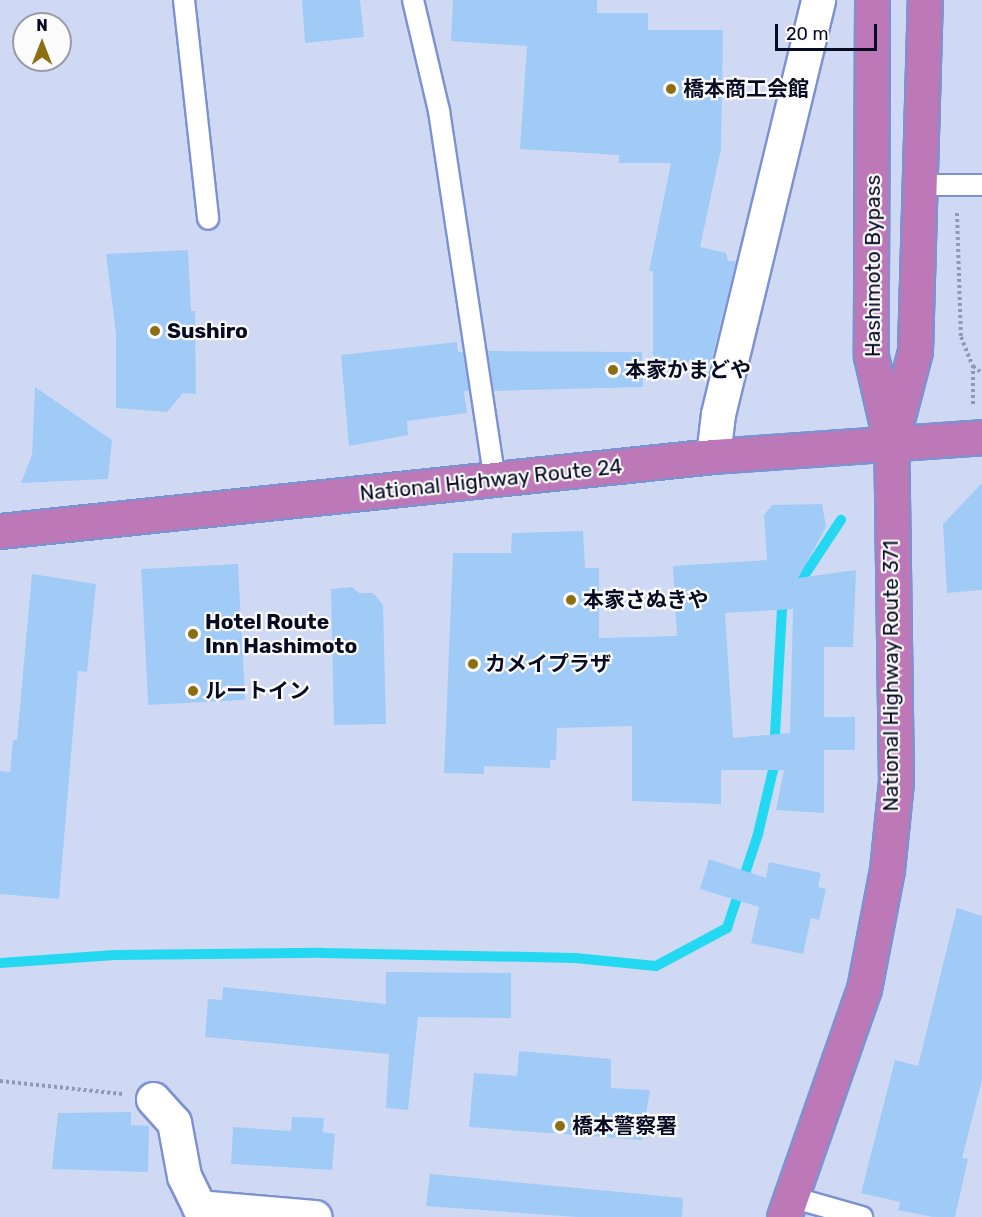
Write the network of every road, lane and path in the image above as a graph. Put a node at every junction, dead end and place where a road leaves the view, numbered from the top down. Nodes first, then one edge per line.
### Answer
1 (184, 0) edge
2 (413, 0) edge
3 (818, 0) edge
4 (872, 0) edge
5 (925, 0) edge
6 (922, 184) junction
7 (982, 184) edge
8 (957, 213) dead end
9 (208, 219) dead end
10 (982, 373) edge
11 (982, 437) edge
12 (891, 443) junction
13 (713, 456) junction
14 (495, 480) junction
15 (0, 531) edge
16 (0, 1081) edge
17 (153, 1100) joint
18 (787, 1207) edge
19 (198, 1212) edge
20 (315, 1217) edge
21 (862, 1217) edge

1 - 9 lane
2 - 14 lane
3 - 13 street
4 - 12 highway, Hashimoto Bypass
5 - 6 highway, Hashimoto Bypass
6 - 7 lane
6 - 12 highway, Hashimoto Bypass
8 - 10 path
11 - 12 highway, National Highway Route 24
12 - 13 highway, National Highway Route 24
12 - 18 highway, National Highway Route 371
13 - 14 highway, National Highway Route 24
14 - 15 highway, National Highway Route 24
16 - 17 path
17 - 19 street
18 - 21 lane
19 - 20 street

